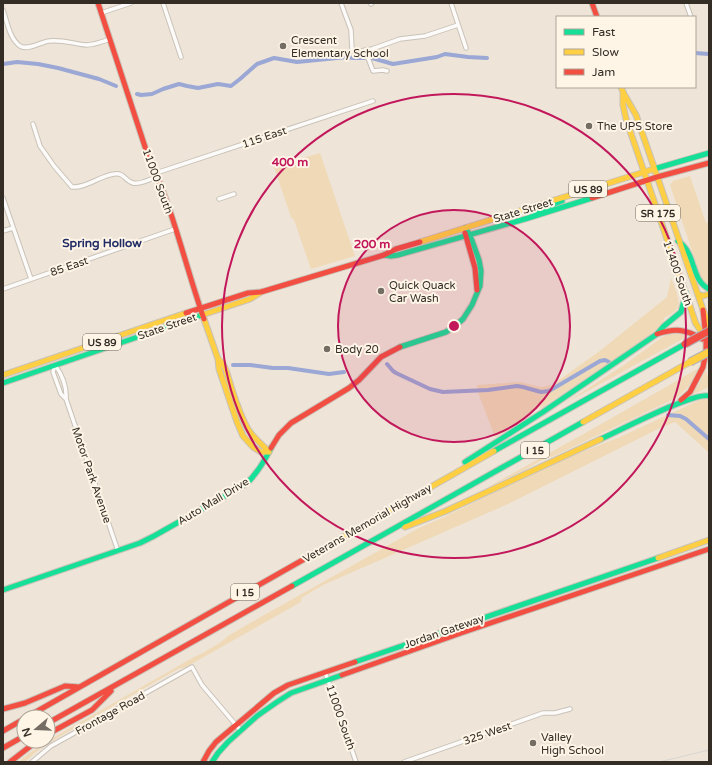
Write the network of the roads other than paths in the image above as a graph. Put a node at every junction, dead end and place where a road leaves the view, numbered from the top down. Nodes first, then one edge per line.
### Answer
1 (98, 3) edge
2 (131, 3) edge
3 (163, 3) edge
4 (342, 3) edge
5 (451, 3) edge
6 (592, 3) edge
7 (686, 3) edge
8 (3, 10) edge
9 (101, 13) junction
10 (597, 16) edge
11 (691, 16) edge
12 (458, 25) junction
13 (110, 39) junction
14 (466, 48) dead end
15 (366, 50) junction
16 (181, 57) dead end
17 (387, 71) dead end
18 (622, 90) edge
19 (373, 101) dead end
20 (33, 124) dead end
21 (709, 153) edge
22 (709, 163) edge
23 (654, 169) junction
24 (644, 172) junction
25 (156, 175) junction
26 (657, 177) junction
27 (647, 180) junction
28 (579, 192) junction
29 (234, 194) dead end
30 (3, 198) edge
31 (219, 199) dead end
32 (534, 216) junction
33 (13, 228) junction
34 (465, 228) junction
35 (175, 229) junction
36 (3, 231) edge
37 (468, 236) junction
38 (678, 241) junction
39 (384, 255) junction
40 (31, 279) junction
41 (3, 289) edge
42 (709, 289) edge
43 (686, 293) junction
44 (698, 294) junction
45 (709, 294) edge
46 (703, 310) junction
47 (201, 312) junction
48 (709, 327) edge
49 (709, 331) edge
50 (657, 334) junction
51 (707, 345) edge
52 (709, 361) edge
53 (55, 365) junction
54 (3, 375) edge
55 (3, 383) edge
56 (709, 389) edge
57 (709, 396) edge
58 (691, 399) junction
59 (678, 403) junction
60 (269, 452) junction
61 (411, 498) junction
62 (379, 537) junction
63 (709, 540) edge
64 (709, 549) edge
65 (118, 551) junction
66 (3, 590) edge
67 (558, 592) junction
68 (561, 600) junction
69 (325, 672) junction
70 (328, 680) junction
71 (117, 685) junction
72 (79, 687) junction
73 (25, 703) junction
74 (3, 709) edge
75 (41, 709) edge
76 (570, 709) dead end
77 (3, 715) edge
78 (56, 719) edge
79 (16, 724) edge
80 (235, 724) junction
81 (56, 730) edge
82 (3, 731) edge
83 (241, 731) junction
84 (16, 741) edge
85 (3, 748) edge
86 (27, 749) edge
87 (10, 762) edge
88 (32, 762) edge
89 (203, 762) edge
90 (212, 762) edge
91 (356, 762) edge
92 (404, 762) edge

1 - 9 main road, 11000 South
2 - 9 street
3 - 16 street
4 - 15 street
5 - 12 street
6 - 10 main road
7 - 11 street
8 - 13 street
9 - 13 main road, 11000 South
12 - 14 street
12 - 15 street
13 - 25 main road, 11000 South
15 - 17 street
18 - 23 main road, 11400 South
18 - 24 main road, 11400 South
19 - 25 street, 115 East
20 - 25 street, 115 East
21 - 23 main road, State Street / US 89
22 - 26 main road, State Street / US 89
23 - 24 main road, State Street / US 89
23 - 26 main road, 11400 South / SR 175
24 - 27 main road, 11400 South / SR 175
24 - 28 main road, State Street / US 89
25 - 35 main road, 11000 South
26 - 27 main road, State Street / US 89
26 - 38 main road, 11400 South / SR 175
27 - 32 main road, State Street / US 89
27 - 43 main road, 11400 South / SR 175
28 - 32 main road
28 - 34 main road, State Street / US 89
29 - 31 street
30 - 33 street
32 - 37 main road, State Street / US 89
33 - 36 street
33 - 40 street
34 - 37 main road, Auto Mall Drive
34 - 39 main road, State Street / US 89
35 - 40 street, 85 East
35 - 47 main road, 11000 South
37 - 39 main road, State Street / US 89
37 - 60 main road, Auto Mall Drive
38 - 42 main road
38 - 44 main road, 11400 South / SR 175
39 - 47 main road, State Street / US 89
40 - 41 street, 85 East
43 - 50 main road
43 - 51 main road, 11400 South / SR 175
44 - 45 main road
44 - 46 main road, 11400 South / SR 175
46 - 48 main road, 11400 South / SR 175
46 - 51 main road
47 - 53 main road, State Street / US 89
47 - 54 main road, State Street / US 89
47 - 60 main road, 11000 South
49 - 61 main road, Veterans Memorial Highway / I 15, bridge
50 - 51 main road
50 - 61 main road
51 - 52 main road, 11400 South / SR 175
51 - 59 main road
51 - 62 main road, Veterans Memorial Highway / I 15, bridge
53 - 55 main road, State Street / US 89
53 - 65 street, Motor Park Avenue
56 - 58 main road
57 - 58 main road
58 - 59 main road
59 - 62 main road
60 - 65 main road, Auto Mall Drive
61 - 72 main road, Veterans Memorial Highway / I 15
62 - 71 main road, Veterans Memorial Highway / I 15
63 - 67 main road, Jordan Gateway
64 - 68 main road, Jordan Gateway
65 - 66 main road, Auto Mall Drive
67 - 68 main road
67 - 69 main road, Jordan Gateway
68 - 70 main road, Jordan Gateway
69 - 70 street, 11000 South
69 - 80 main road, Jordan Gateway
70 - 83 main road, Jordan Gateway
70 - 91 street, 11000 South
71 - 78 main road, Veterans Memorial Highway / I 15
71 - 81 main road
72 - 73 main road
72 - 75 main road, Veterans Memorial Highway / I 15
73 - 74 main road
73 - 77 main road
76 - 92 street, 325 West
79 - 82 main road
80 - 83 street
80 - 88 street, Frontage Road
80 - 89 main road, Jordan Gateway
83 - 90 main road, Jordan Gateway
84 - 85 main road
86 - 87 main road

